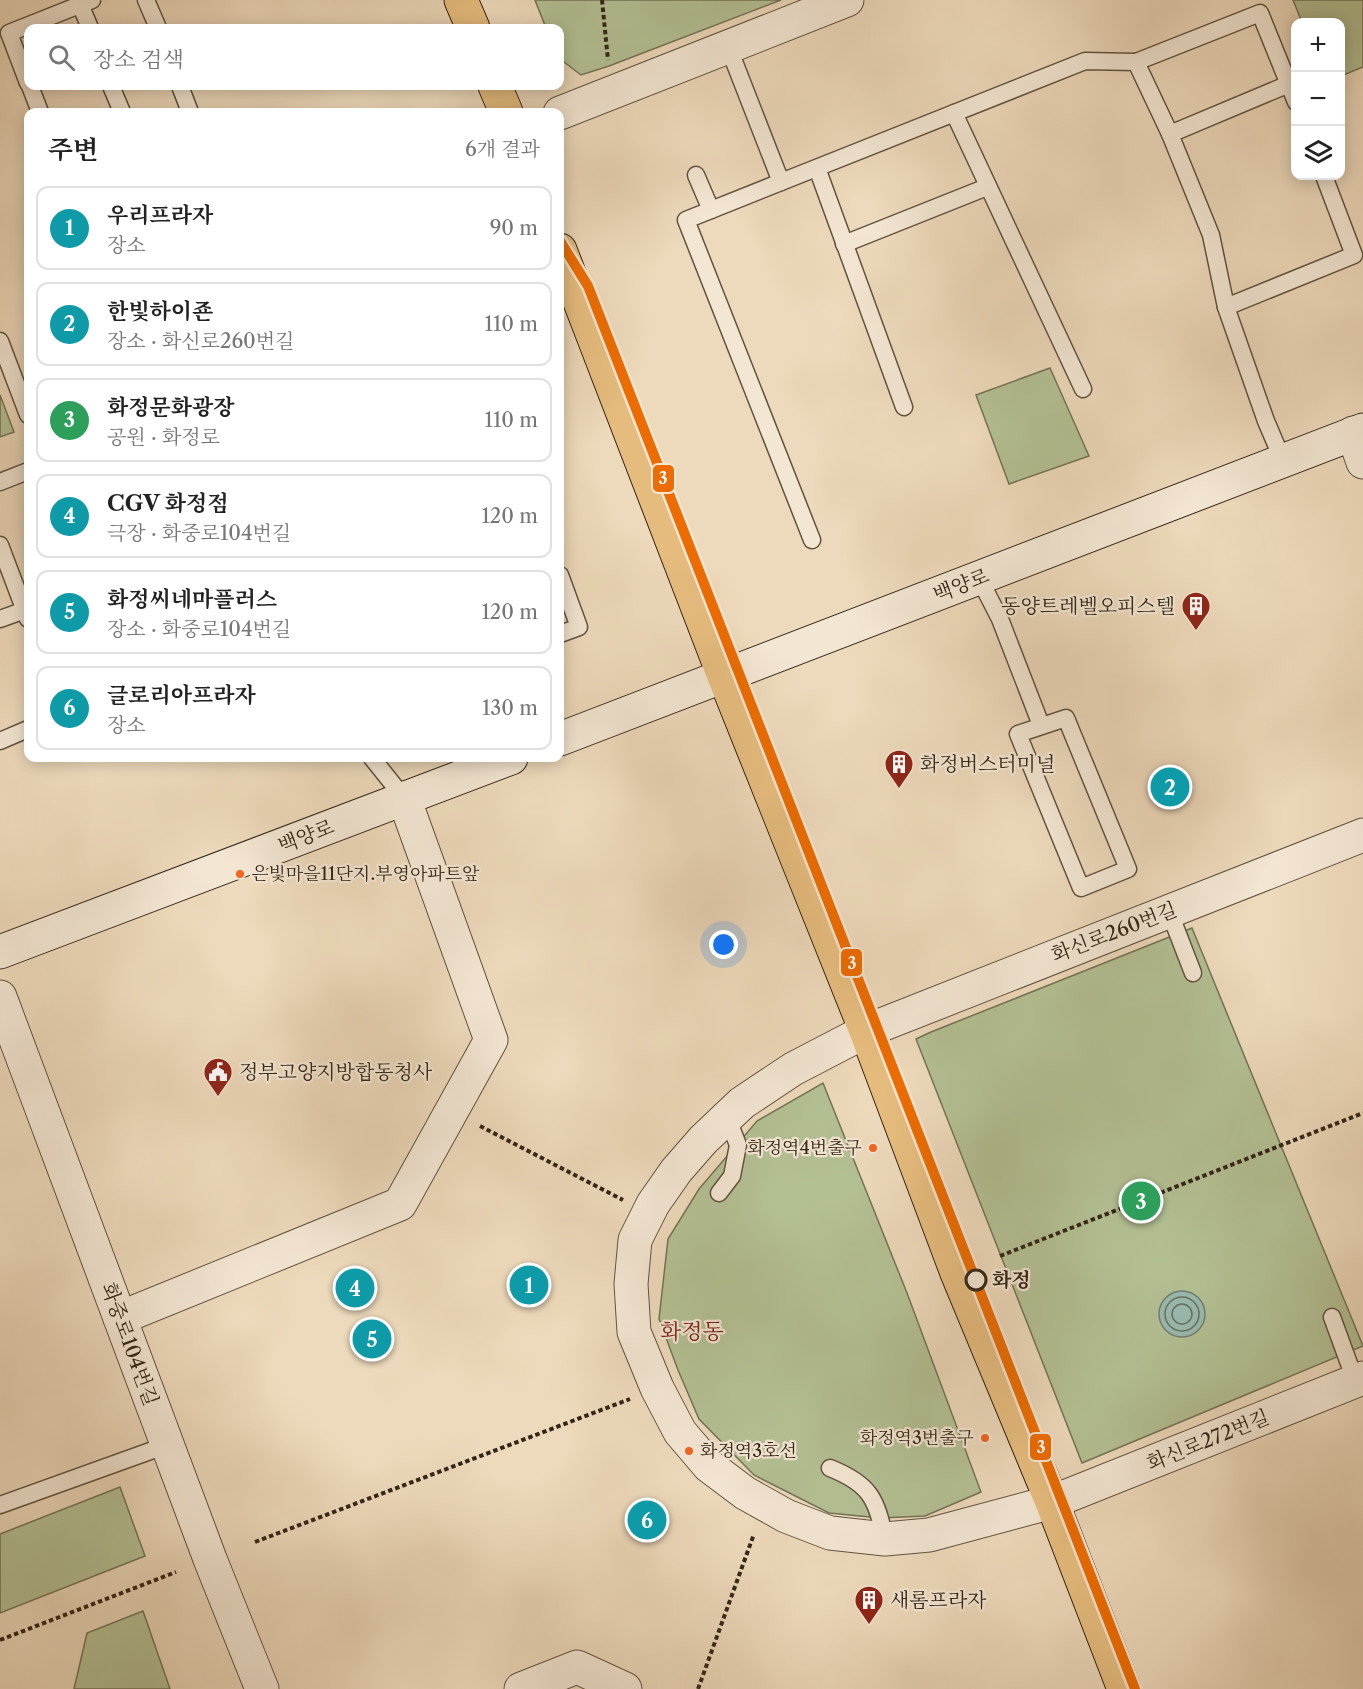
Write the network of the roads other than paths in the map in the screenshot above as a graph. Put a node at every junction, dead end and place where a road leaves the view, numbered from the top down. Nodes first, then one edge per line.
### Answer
1 (146, 0) edge
2 (461, 0) edge
3 (847, 0) edge
4 (86, 2) edge
5 (31, 24) edge
6 (89, 24) edge
7 (156, 24) edge
8 (471, 24) edge
9 (24, 27) edge
10 (728, 46) junction
11 (1136, 62) junction
12 (24, 71) edge
13 (1288, 84) junction
14 (31, 90) edge
15 (113, 90) edge
16 (182, 90) edge
17 (497, 90) edge
18 (1291, 91) edge
19 (38, 108) edge
20 (120, 108) edge
21 (188, 108) edge
22 (504, 108) edge
23 (564, 111) edge
24 (954, 113) junction
25 (1170, 134) junction
26 (817, 168) junction
27 (696, 175) dead end
28 (1326, 180) edge
29 (781, 182) junction
30 (987, 187) junction
31 (711, 210) junction
32 (844, 244) junction
33 (564, 260) edge
34 (1226, 307) junction
35 (0, 341) edge
36 (1083, 389) dead end
37 (24, 404) edge
38 (904, 407) dead end
39 (1360, 442) edge
40 (1283, 461) junction
41 (24, 473) edge
42 (0, 482) edge
43 (812, 540) dead end
44 (0, 545) edge
45 (979, 578) junction
46 (564, 586) edge
47 (24, 606) edge
48 (24, 615) edge
49 (0, 619) edge
50 (564, 633) edge
51 (724, 676) junction
52 (1041, 725) junction
53 (24, 731) edge
54 (564, 737) edge
55 (0, 741) edge
56 (375, 762) edge
57 (501, 762) edge
58 (404, 798) junction
59 (1363, 835) edge
60 (1168, 911) junction
61 (0, 952) edge
62 (1192, 973) dead end
63 (0, 998) edge
64 (866, 1031) junction
65 (727, 1116) junction
66 (719, 1193) dead end
67 (1332, 1317) dead end
68 (120, 1318) junction
69 (1359, 1379) edge
70 (167, 1445) junction
71 (830, 1468) dead end
72 (1052, 1502) junction
73 (0, 1505) edge
74 (885, 1539) junction
75 (262, 1689) edge
76 (521, 1689) edge
77 (625, 1689) edge
78 (1124, 1689) edge

1 - 7 lane
2 - 8 main road
3 - 10 street
4 - 5 lane
4 - 6 lane
9 - 12 lane
10 - 23 street
10 - 29 lane
11 - 13 lane
11 - 24 lane
11 - 25 lane
13 - 18 lane
13 - 25 lane
14 - 19 lane
15 - 20 lane
16 - 21 lane
17 - 22 main road
24 - 26 lane
24 - 30 lane
25 - 34 lane
26 - 29 lane
26 - 32 lane
27 - 31 lane
28 - 34 lane
29 - 31 lane
30 - 32 lane
30 - 36 lane
31 - 43 lane
32 - 38 lane
33 - 51 main road
34 - 40 lane
35 - 37 lane
39 - 40 street, 백양로
40 - 45 street, 백양로
41 - 42 lane
44 - 47 lane
45 - 51 street, 백양로
45 - 52 lane
46 - 50 lane
48 - 49 lane
51 - 54 street, 백양로
51 - 64 main road
52 - 52 lane
53 - 55 lane
56 - 58 lane
57 - 58 street, 백양로
58 - 61 street, 백양로
58 - 68 street
59 - 60 street, 화신로260번길
60 - 62 lane
60 - 64 street, 화신로260번길
63 - 68 street, 화중로104번길
64 - 65 street, 화신로260번길
64 - 72 main road
65 - 66 lane
65 - 74 street, 화신로260번길
67 - 69 lane
68 - 70 street, 화중로104번길
69 - 72 street, 화신로272번길
70 - 73 lane
70 - 75 street, 화중로104번길
71 - 74 lane
72 - 74 street, 화신로272번길
72 - 78 main road
76 - 77 street

